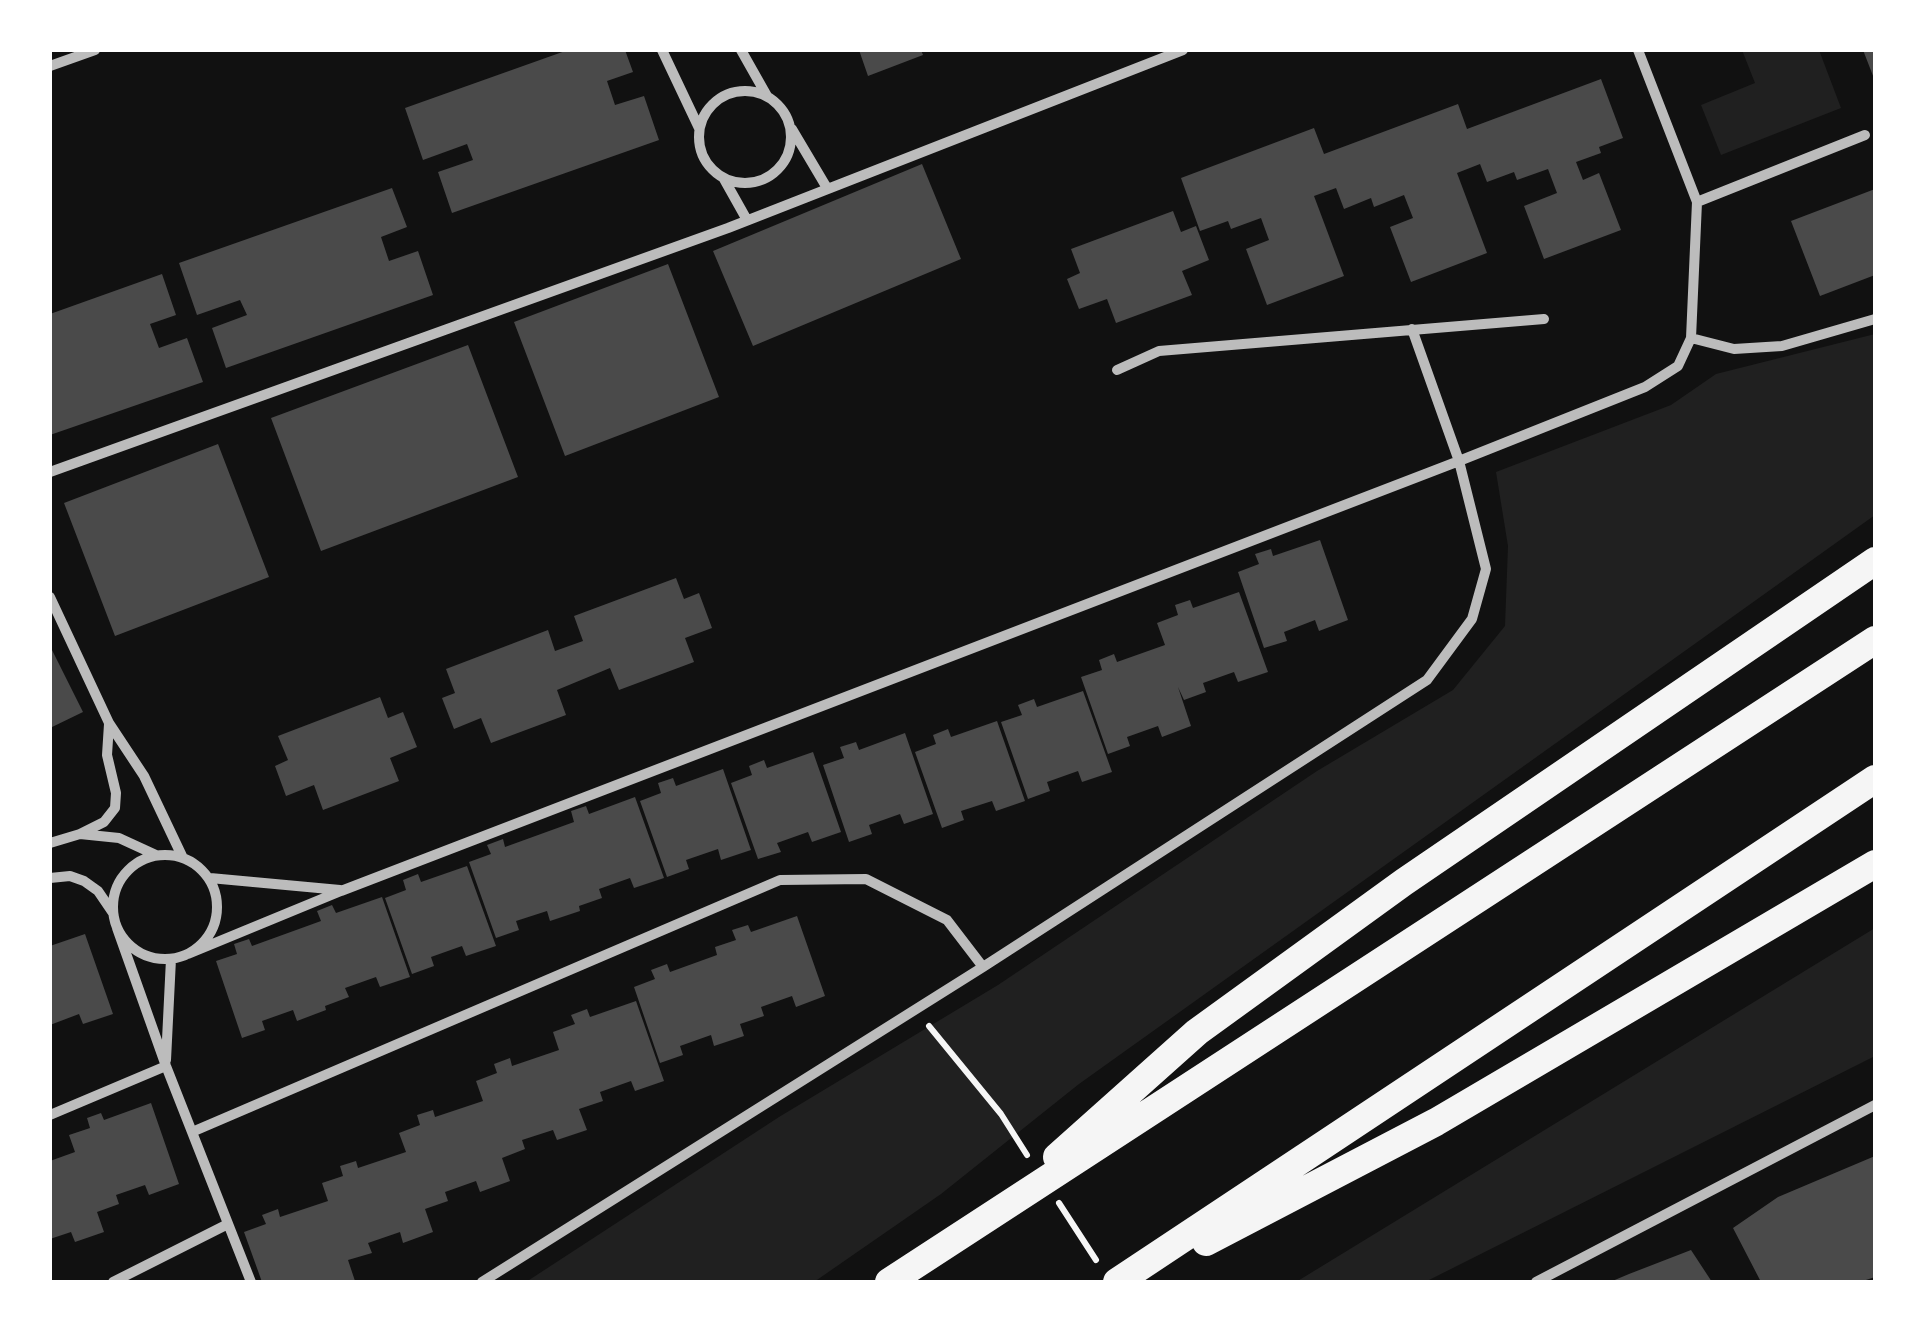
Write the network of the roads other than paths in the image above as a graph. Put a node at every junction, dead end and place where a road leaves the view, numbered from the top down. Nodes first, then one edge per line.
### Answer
1 (95, 50) edge
2 (662, 50) edge
3 (740, 50) edge
4 (1183, 50) edge
5 (1638, 50) edge
6 (50, 66) edge
7 (768, 96) junction
8 (790, 124) junction
9 (699, 128) junction
10 (1865, 135) dead end
11 (723, 178) junction
12 (828, 188) junction
13 (1697, 202) junction
14 (747, 220) junction
15 (1544, 319) dead end
16 (1875, 319) edge
17 (1412, 329) junction
18 (1691, 338) junction
19 (1116, 370) dead end
20 (1458, 461) junction
21 (50, 472) edge
22 (1875, 542) edge
23 (1875, 562) edge
24 (50, 597) edge
25 (1758, 640) junction
26 (1875, 640) edge
27 (109, 723) junction
28 (1875, 779) edge
29 (80, 834) junction
30 (50, 842) edge
31 (156, 856) junction
32 (182, 856) junction
33 (1875, 864) edge
34 (50, 878) edge
35 (210, 878) junction
36 (340, 890) junction
37 (113, 912) junction
38 (117, 928) junction
39 (188, 954) junction
40 (171, 959) junction
41 (983, 968) junction
42 (166, 1066) junction
43 (1875, 1104) edge
44 (50, 1114) edge
45 (192, 1132) junction
46 (989, 1218) junction
47 (228, 1224) junction
48 (112, 1282) edge
49 (251, 1282) edge
50 (482, 1282) edge
51 (889, 1282) edge
52 (1118, 1282) edge
53 (1129, 1282) edge
54 (1536, 1282) edge

1 - 6 street
2 - 9 street
3 - 7 street
4 - 12 street
5 - 13 street
7 - 8 street
7 - 9 street
8 - 11 street
8 - 12 street
9 - 11 street
10 - 13 street
11 - 14 street
12 - 14 street
13 - 18 street
14 - 21 street
15 - 17 street
16 - 18 street
17 - 19 street
17 - 20 street
18 - 20 street
20 - 36 street
20 - 41 street
22 - 25 highway
23 - 25 highway
24 - 27 street
25 - 46 highway
26 - 46 highway
27 - 29 street
27 - 32 street
28 - 52 highway
29 - 30 street
29 - 31 street
31 - 32 street
31 - 37 street
32 - 35 street
33 - 53 highway
34 - 37 street
35 - 36 street
35 - 39 street
36 - 39 street
37 - 38 street
38 - 40 street
38 - 42 street
39 - 40 street
40 - 42 street
41 - 45 street
41 - 50 street
42 - 44 street
42 - 45 street
43 - 54 street
45 - 47 street
46 - 51 highway
47 - 48 street
47 - 49 street

